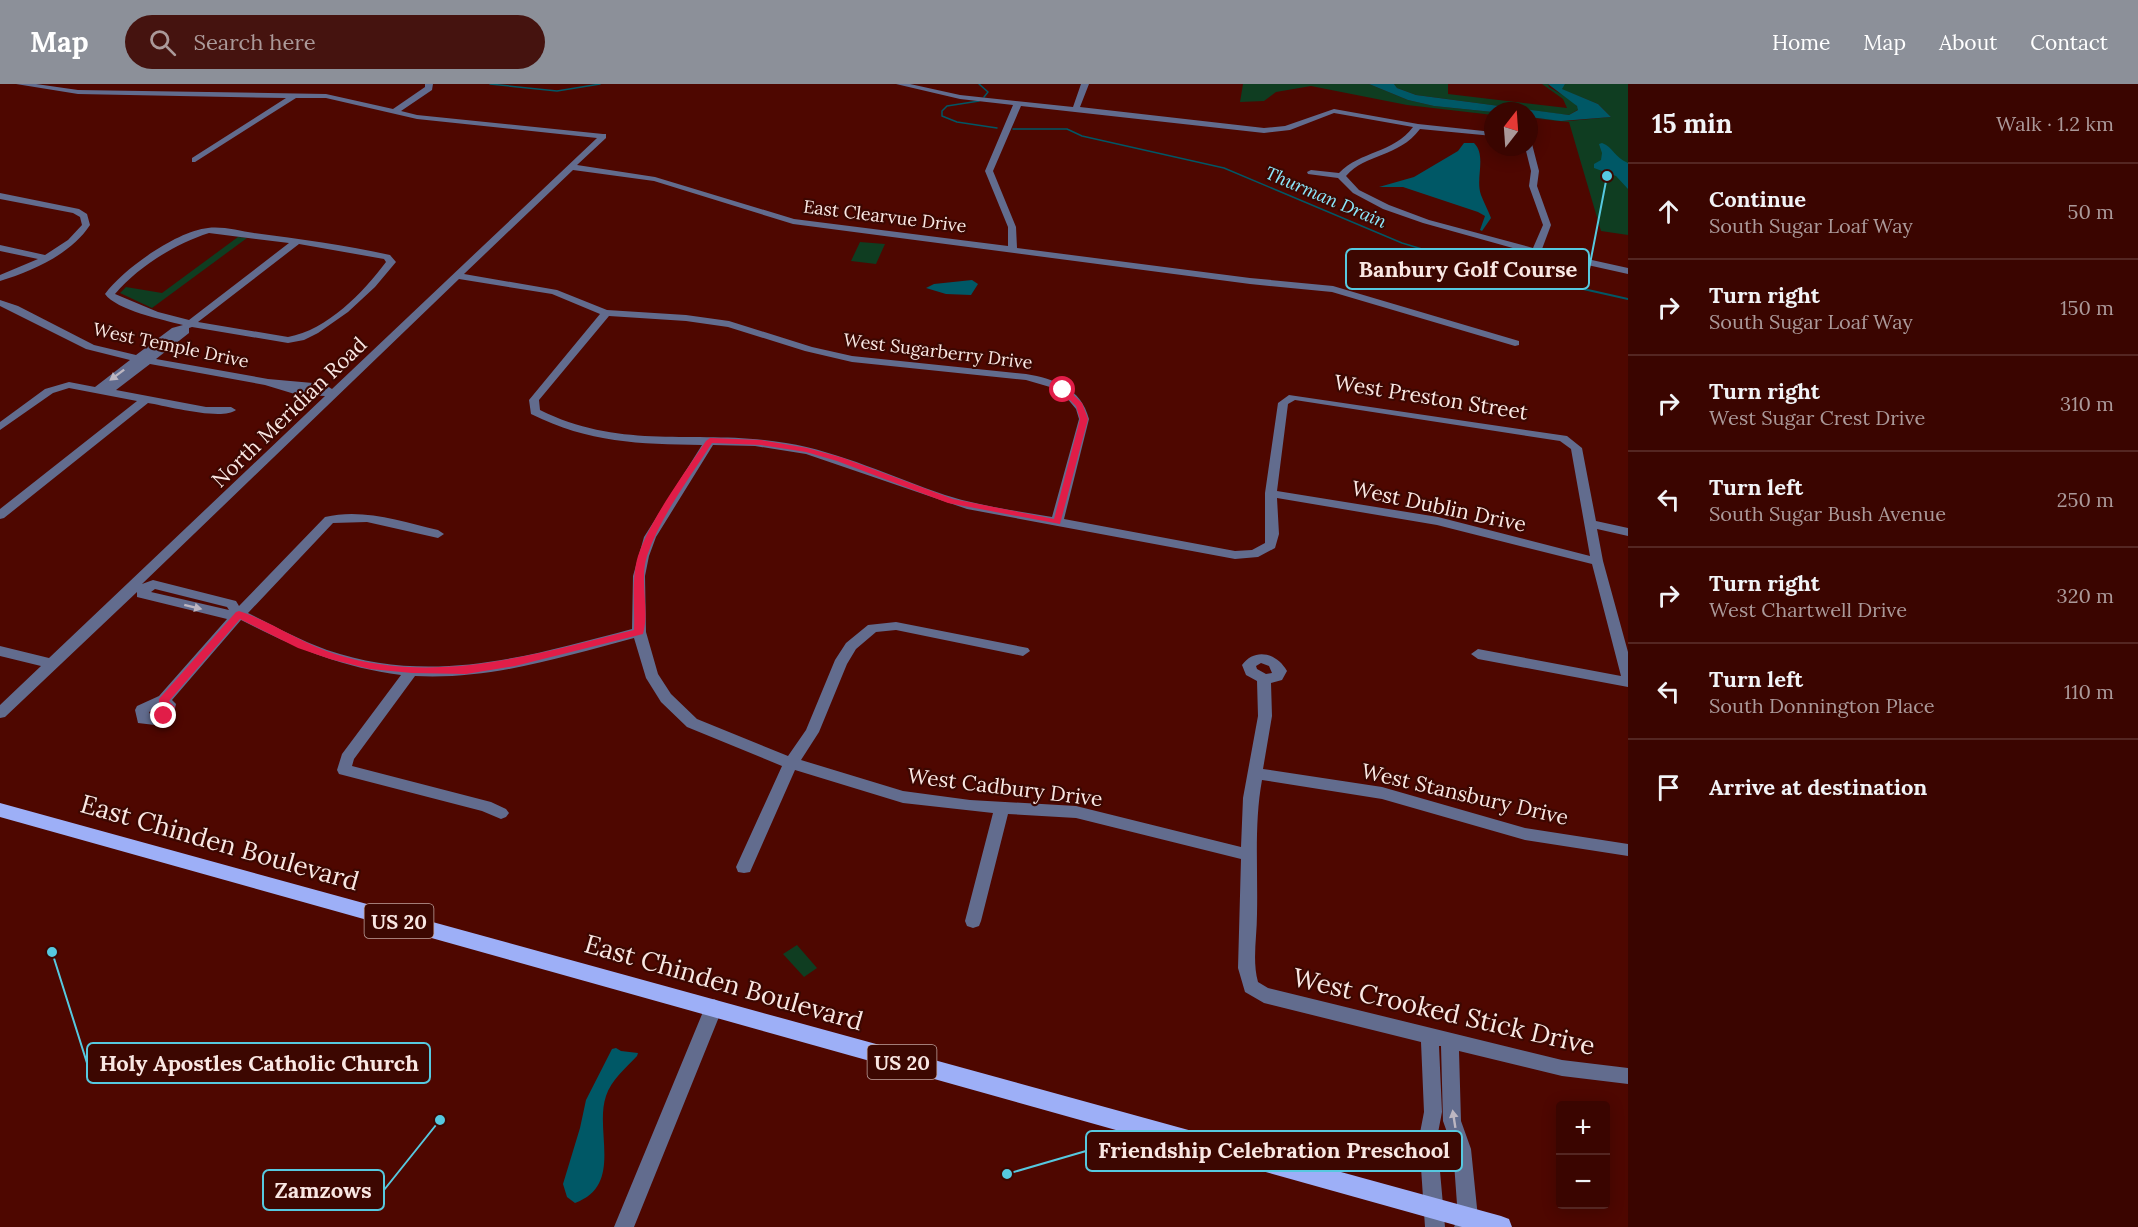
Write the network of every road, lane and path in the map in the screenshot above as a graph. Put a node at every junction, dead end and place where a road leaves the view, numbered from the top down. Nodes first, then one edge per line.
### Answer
1 (20, 84) edge
2 (429, 84) edge
3 (900, 84) edge
4 (1085, 84) edge
5 (295, 95) junction
6 (1018, 103) junction
7 (1076, 109) junction
8 (394, 112) junction
9 (1418, 126) junction
10 (1484, 133) edge
11 (1531, 156) edge
12 (195, 160) dead end
13 (571, 167) junction
14 (1311, 172) dead end
15 (1341, 176) junction
16 (0, 196) edge
17 (297, 241) junction
18 (0, 248) edge
19 (1012, 250) junction
20 (1537, 250) junction
21 (46, 258) junction
22 (1628, 271) edge
23 (459, 276) junction
24 (0, 278) edge
25 (1, 301) edge
26 (606, 313) junction
27 (187, 325) junction
28 (1515, 343) dead end
29 (143, 359) junction
30 (102, 391) junction
31 (331, 392) junction
32 (145, 400) junction
33 (231, 410) dead end
34 (0, 427) edge
35 (710, 441) junction
36 (1271, 493) junction
37 (0, 516) edge
38 (1057, 522) junction
39 (1591, 524) junction
40 (1628, 532) edge
41 (438, 534) dead end
42 (1598, 561) junction
43 (140, 588) junction
44 (239, 614) junction
45 (639, 632) junction
46 (0, 651) edge
47 (1023, 651) dead end
48 (1478, 654) dead end
49 (52, 664) junction
50 (412, 670) junction
51 (1628, 676) edge
52 (1264, 679) dead end
53 (1628, 682) edge
54 (163, 701) dead end
55 (0, 713) edge
56 (790, 764) junction
57 (1256, 773) junction
58 (1002, 807) junction
59 (0, 810) edge
60 (501, 813) dead end
61 (1628, 850) edge
62 (1249, 855) junction
63 (744, 867) dead end
64 (973, 921) dead end
65 (714, 1007) junction
66 (1430, 1036) junction
67 (1450, 1041) junction
68 (1628, 1076) edge
69 (1435, 1218) edge
70 (1466, 1223) edge
71 (624, 1227) edge
72 (1501, 1227) edge

1 - 5 street
2 - 8 street
3 - 6 street
4 - 7 street
5 - 8 street
5 - 12 street
6 - 7 street
6 - 19 street
7 - 9 street
8 - 13 street, North Meridian Road
9 - 10 street
9 - 15 street
11 - 20 street
13 - 19 street, East Clearvue Drive
13 - 23 street, North Meridian Road
14 - 15 street
15 - 20 street
16 - 21 street
17 - 27 street
17 - 27 street
17 - 27 street
18 - 21 street
19 - 28 street, East Clearvue Drive
20 - 22 street
21 - 24 street
23 - 26 street, West Sugarberry Drive
23 - 31 street, North Meridian Road
25 - 29 street, West Temple Drive
26 - 35 street
26 - 38 street, West Sugarberry Drive
27 - 29 street
29 - 30 street
29 - 31 street, West Temple Drive
30 - 32 street
30 - 34 street
31 - 43 street, North Meridian Road
32 - 33 street
32 - 37 street
35 - 38 street
35 - 45 street, West Cadbury Drive
36 - 38 street
36 - 39 street, West Preston Street
36 - 42 street, West Dublin Drive
39 - 40 street
39 - 42 street
41 - 44 street
42 - 51 street
43 - 44 street
43 - 49 street, North Meridian Road
44 - 50 street
44 - 54 street
45 - 50 street
45 - 56 street, West Cadbury Drive
46 - 49 street
47 - 56 street
48 - 53 street
49 - 55 street, North Meridian Road
50 - 60 street
52 - 57 street
56 - 58 street, West Cadbury Drive
56 - 63 street
57 - 61 street, West Stansbury Drive
57 - 62 street
58 - 62 street, West Cadbury Drive
58 - 64 street
59 - 65 main road, East Chinden Boulevard / US 20
62 - 66 street, West Crooked Stick Drive
65 - 69 main road, East Chinden Boulevard / US 20
65 - 71 street
66 - 67 street, West Crooked Stick Drive
66 - 69 street
67 - 68 street, West Crooked Stick Drive
70 -> 67 street
69 - 70 main road, East Chinden Boulevard / US 20
70 - 72 main road, East Chinden Boulevard / US 20

